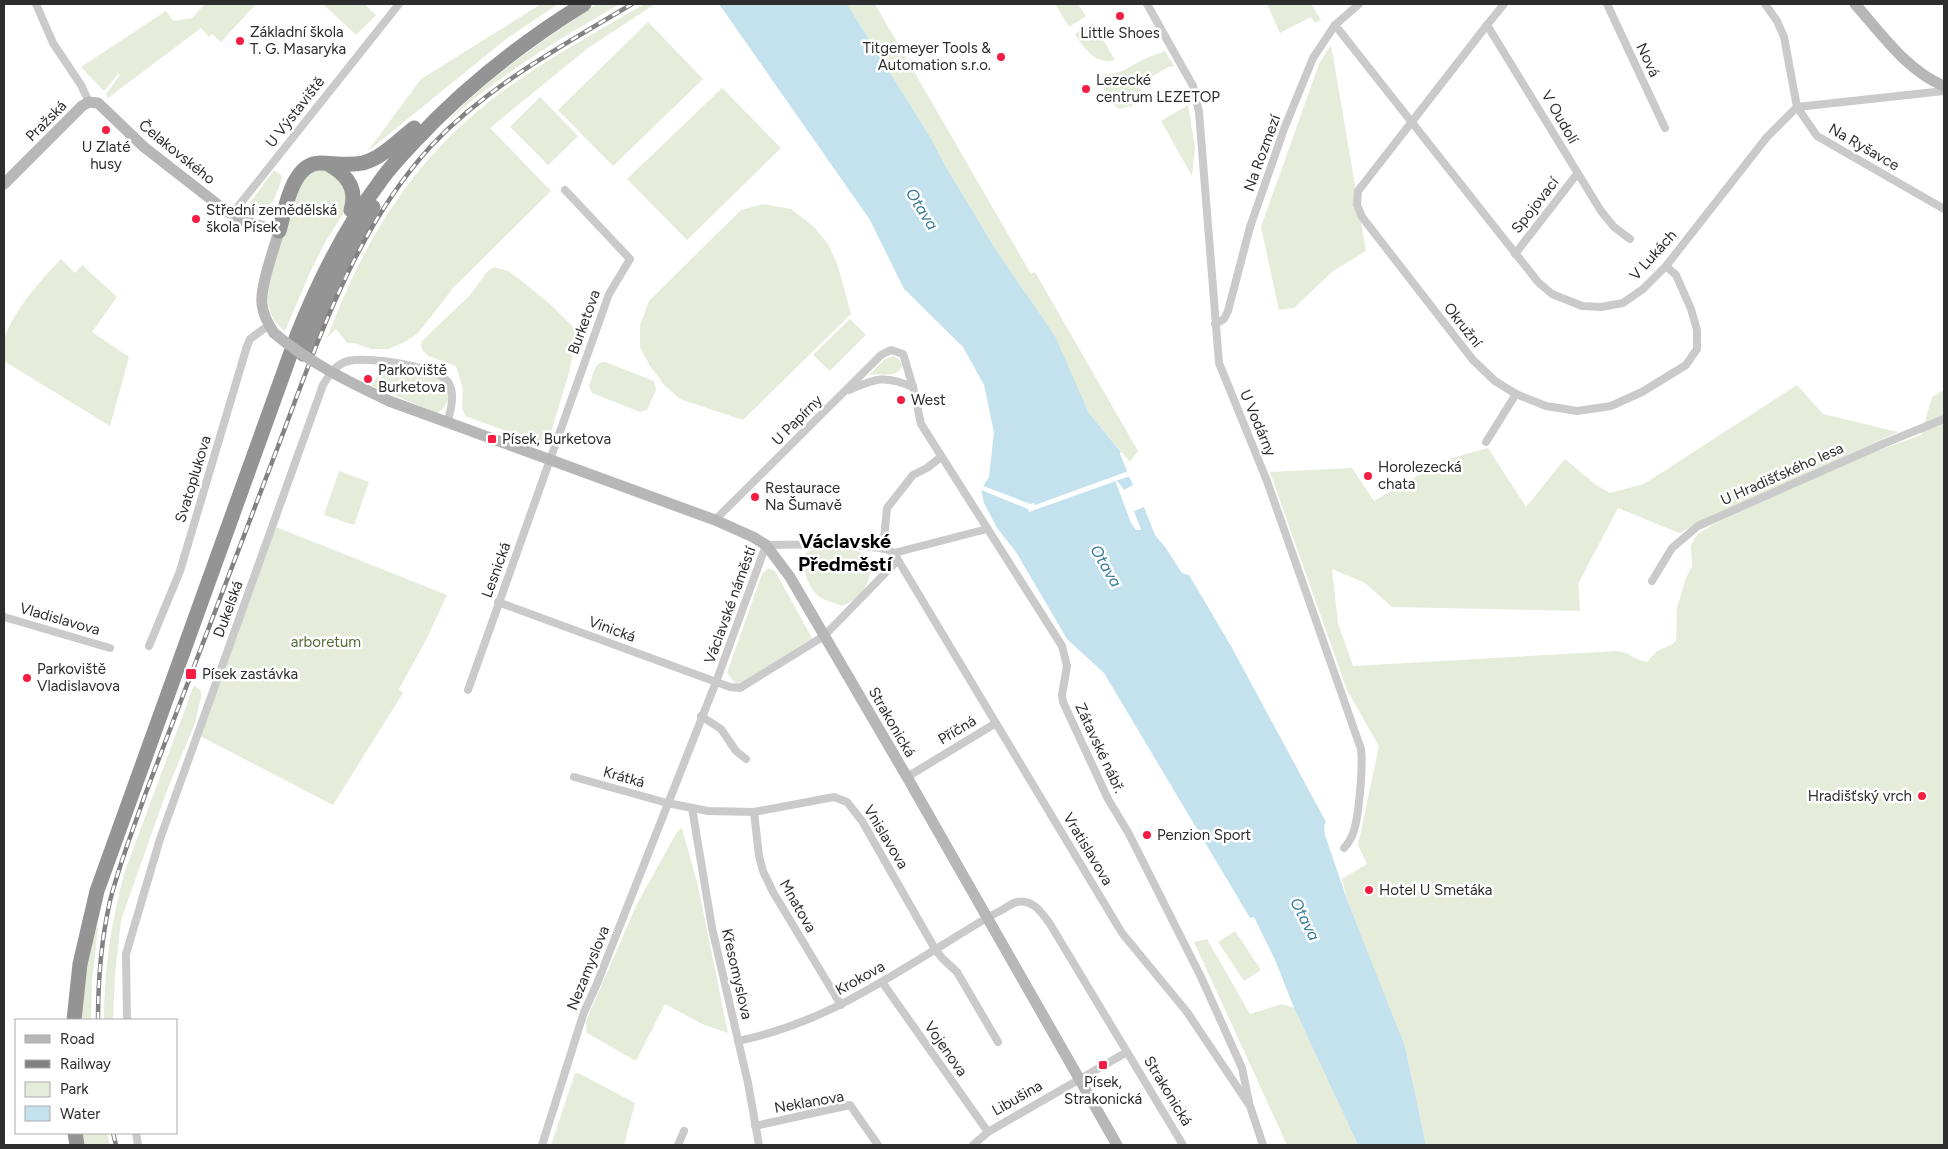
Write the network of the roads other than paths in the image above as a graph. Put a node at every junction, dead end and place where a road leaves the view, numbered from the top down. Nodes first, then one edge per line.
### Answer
1 (36, 4) edge
2 (567, 4) edge
3 (584, 4) edge
4 (1147, 4) edge
5 (1359, 4) edge
6 (1504, 4) edge
7 (1607, 4) edge
8 (1765, 4) edge
9 (1854, 4) edge
10 (395, 5) edge
11 (1335, 25) junction
12 (1487, 25) junction
13 (1944, 86) edge
14 (1944, 91) edge
15 (89, 102) junction
16 (1797, 107) junction
17 (1411, 122) junction
18 (1665, 128) dead end
19 (418, 131) junction
20 (326, 163) junction
21 (1577, 174) junction
22 (4, 184) edge
23 (564, 190) dead end
24 (1944, 209) edge
25 (352, 210) junction
26 (232, 214) junction
27 (279, 231) junction
28 (1630, 239) dead end
29 (1515, 254) junction
30 (1666, 266) junction
31 (1215, 324) junction
32 (271, 329) junction
33 (303, 354) junction
34 (903, 354) joint
35 (913, 387) junction
36 (845, 392) junction
37 (1516, 394) junction
38 (1944, 419) edge
39 (446, 423) junction
40 (1486, 442) dead end
41 (941, 457) junction
42 (550, 459) junction
43 (714, 520) junction
44 (987, 529) junction
45 (766, 545) junction
46 (884, 549) junction
47 (896, 556) junction
48 (1652, 581) dead end
49 (498, 602) junction
50 (4, 617) edge
51 (824, 636) junction
52 (149, 646) dead end
53 (110, 648) dead end
54 (716, 682) junction
55 (468, 690) dead end
56 (701, 716) junction
57 (996, 723) junction
58 (746, 759) dead end
59 (574, 777) dead end
60 (907, 777) junction
61 (667, 803) junction
62 (692, 808) junction
63 (754, 812) junction
64 (1344, 848) dead end
65 (987, 918) junction
66 (935, 949) junction
67 (882, 982) junction
68 (841, 1005) junction
69 (65, 1019) edge
70 (74, 1019) edge
71 (127, 1019) edge
72 (738, 1041) junction
73 (998, 1042) dead end
74 (1127, 1052) junction
75 (1078, 1079) junction
76 (1250, 1106) junction
77 (756, 1126) junction
78 (684, 1131) dead end
79 (988, 1132) junction
80 (542, 1145) edge
81 (678, 1145) edge
82 (759, 1145) edge
83 (878, 1145) edge
84 (973, 1145) edge
85 (1117, 1145) edge
86 (1184, 1145) edge
87 (1263, 1145) edge

1 - 15 street
2 - 19 highway
3 - 19 highway
4 - 31 street, U Vodárny
5 - 11 street, Na Rozmezí
6 - 12 street
7 - 18 street, Nová
8 - 16 street, Na Ryšavce
9 - 13 main road
10 - 26 street, U Výstaviště
11 - 17 street, V Lukách
11 - 31 street, Na Rozmezí
12 - 17 street, Okružní
12 - 21 street, V Oudolí
14 - 16 street
15 - 22 main road, Pražská
15 - 26 main road, Čelakovského
16 - 24 street, Na Ryšavce
16 - 30 street, V Lukách
17 - 29 street, V Lukách
17 - 37 street, Okružní
19 - 20 highway
19 - 25 highway
19 - 33 highway
19 - 70 highway
20 - 25 highway
20 - 27 highway
21 - 28 street, V Oudolí
21 - 29 street, Spojovací
23 - 42 street, Burketova
25 - 69 highway
26 - 27 main road, Čelakovského
27 - 32 main road
29 - 30 street, V Lukách
30 - 37 street, Okružní
31 - 64 street, U Vodárny
32 - 33 main road, bridge
32 - 52 street, Svatoplukova
33 - 39 main road, bridge
34 - 35 street, Zátavské nábř.
34 - 36 street, U Papírny
35 - 36 street
35 - 41 street, Zátavské nábř.
36 - 43 street, U Papírny
37 - 40 street
38 - 48 street, U Hradišťského lesa
39 - 42 main road
39 - 71 street, Dukelská
41 - 44 street, Zátavské nábř.
41 - 46 street
42 - 43 main road
42 - 49 street, Lesnická
43 - 45 main road
44 - 47 street
44 - 76 street, Zátavské nábř.
45 - 46 street, Václavské náměstí
45 - 51 main road, Strakonická
45 - 54 street, Václavské náměstí
46 - 47 street, Václavské náměstí
47 - 51 street, Václavské náměstí
47 - 57 street, Vratislavova
49 - 54 street, Vinická
49 - 55 street, Lesnická
50 - 53 street, Vladislavova
51 - 54 street, Václavské náměstí
51 - 60 main road, Strakonická
54 - 56 street, Václavské náměstí
56 - 58 street
56 - 61 street, Václavské náměstí
57 - 60 street, Příčná
57 - 76 street, Vratislavova
59 - 61 street, Krátká
60 - 65 main road, Strakonická
61 - 62 street, Vnislavova
61 - 80 street, Nezamyslova
62 - 63 street, Vnislavova
62 - 72 street, Křesomyslova
63 - 66 street, Vnislavova
63 - 68 street, Mnatova
65 - 66 street, Krokova
65 - 74 street, Strakonická
65 - 75 main road, Strakonická
66 - 67 street, Krokova
66 - 73 street, Vnislavova
67 - 68 street, Krokova
67 - 79 street, Vojenova
68 - 72 street, Krokova
72 - 77 street, Křesomyslova
74 - 75 street, Strakonická
74 - 86 street, Strakonická
75 - 79 street, Libušina
75 - 85 main road, Strakonická
76 - 87 street, Vratislavova
77 - 82 street, Křesomyslova
77 - 83 street, Neklanova
78 - 81 street
79 - 84 street, Libušina

